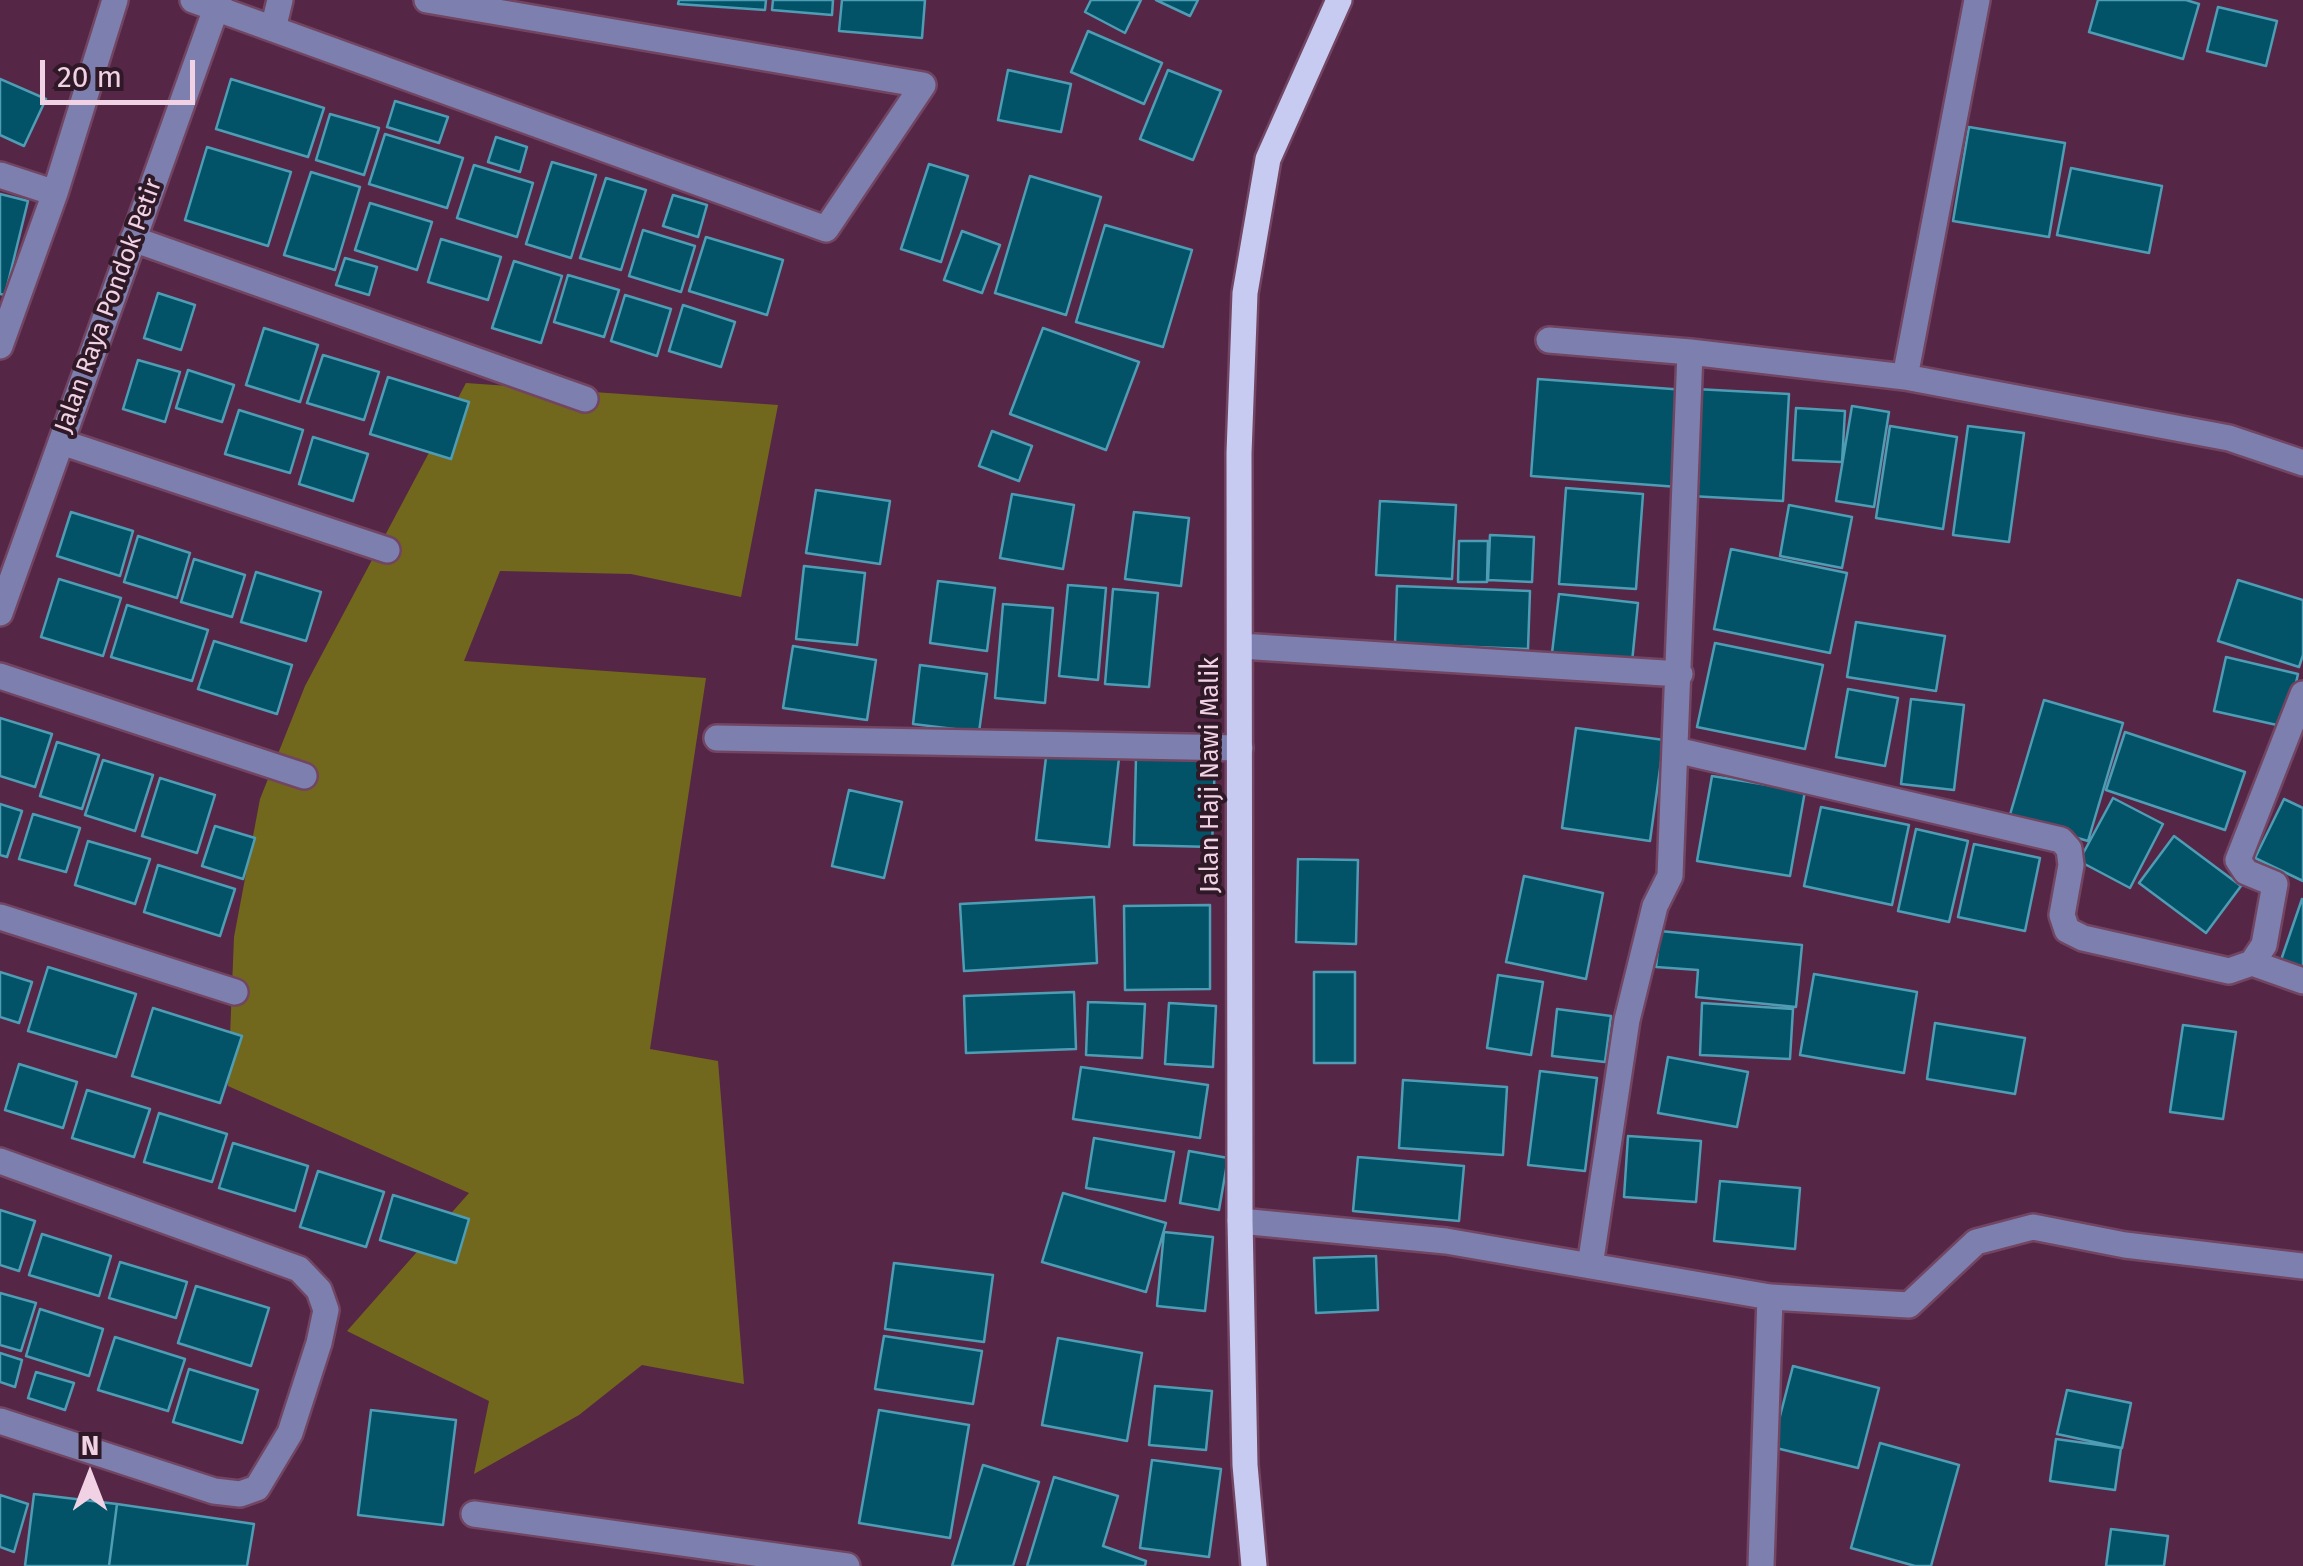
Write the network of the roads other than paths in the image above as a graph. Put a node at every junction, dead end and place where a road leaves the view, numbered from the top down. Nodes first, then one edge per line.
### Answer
1 (115, 0) edge
2 (280, 0) edge
3 (427, 0) edge
4 (1339, 0) edge
5 (1977, 0) edge
6 (208, 3) edge
7 (273, 29) junction
8 (0, 174) edge
9 (55, 193) junction
10 (133, 239) junction
11 (1549, 340) dead end
12 (0, 346) edge
13 (1690, 352) junction
14 (1905, 377) junction
15 (585, 399) dead end
16 (61, 442) junction
17 (2303, 464) edge
18 (386, 550) dead end
19 (0, 613) edge
20 (1240, 646) junction
21 (1680, 674) junction
22 (0, 676) edge
23 (2303, 694) edge
24 (717, 738) dead end
25 (1240, 748) junction
26 (1676, 750) junction
27 (304, 776) dead end
28 (0, 917) edge
29 (2252, 962) junction
30 (2303, 981) edge
31 (235, 992) dead end
32 (0, 1161) edge
33 (1240, 1221) junction
34 (1590, 1266) junction
35 (2303, 1266) edge
36 (1770, 1297) junction
37 (0, 1421) edge
38 (474, 1514) dead end
39 (846, 1566) edge
40 (1254, 1566) edge
41 (1762, 1566) edge

1 - 9 street
2 - 7 street
3 - 7 street
4 - 20 main road, Jalan Haji Nawi Malik
5 - 14 street
6 - 7 street
6 - 10 street, Jalan Raya Pondok Petir
8 - 9 street
9 - 12 street
10 - 15 street
10 - 16 street, Jalan Raya Pondok Petir
11 - 13 street
13 - 14 street
13 - 21 street
14 - 17 street
16 - 18 street
16 - 19 street, Jalan Raya Pondok Petir
20 - 21 street
20 - 25 main road, Jalan Haji Nawi Malik
21 - 26 street
22 - 27 street
23 - 29 street
24 - 25 street
25 - 33 main road, Jalan Haji Nawi Malik
26 - 29 street
26 - 34 street
28 - 31 street
29 - 30 street
32 - 37 street
33 - 34 street
33 - 40 main road, Jalan Haji Nawi Malik
34 - 36 street
35 - 36 street
36 - 41 street
38 - 39 street

